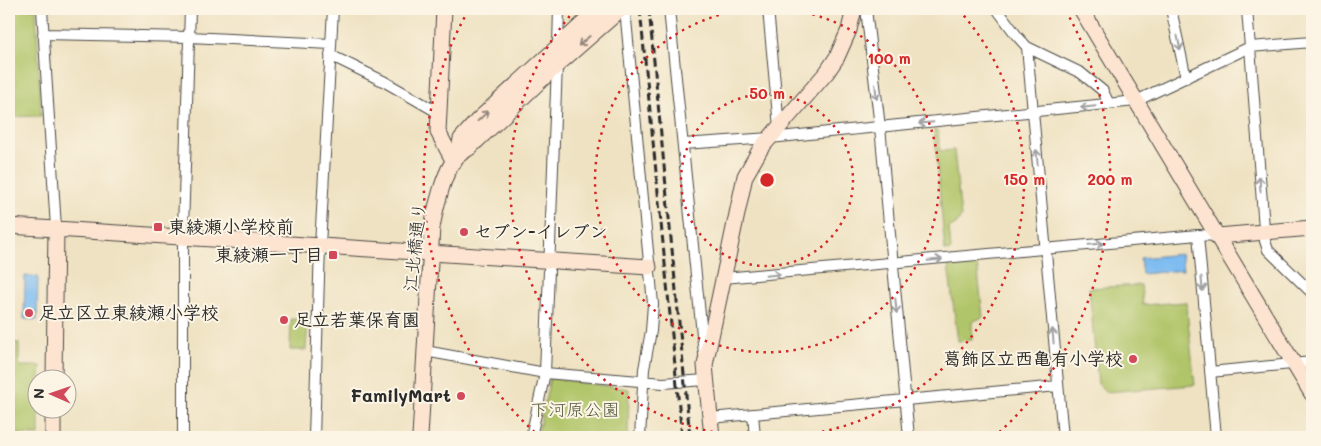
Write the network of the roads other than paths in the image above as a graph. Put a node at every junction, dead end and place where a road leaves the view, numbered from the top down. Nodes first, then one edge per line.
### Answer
1 (42, 9) edge
2 (190, 9) edge
3 (333, 9) edge
4 (444, 9) edge
5 (559, 9) edge
6 (599, 9) edge
7 (621, 9) edge
8 (626, 9) edge
9 (670, 9) edge
10 (768, 9) edge
11 (854, 9) edge
12 (866, 9) edge
13 (997, 9) edge
14 (1081, 9) edge
15 (1171, 9) edge
16 (1247, 9) edge
17 (43, 34) junction
18 (189, 38) junction
19 (1312, 42) edge
20 (331, 44) junction
21 (558, 46) junction
22 (1028, 47) junction
23 (1250, 47) junction
24 (330, 55) junction
25 (557, 65) junction
26 (1186, 78) junction
27 (1136, 101) junction
28 (1110, 104) junction
29 (439, 112) junction
30 (1034, 113) junction
31 (880, 128) junction
32 (774, 133) junction
33 (683, 144) junction
34 (456, 158) junction
35 (9, 226) edge
36 (56, 228) junction
37 (1312, 228) edge
38 (1264, 232) junction
39 (1198, 235) junction
40 (1218, 236) junction
41 (183, 237) junction
42 (320, 246) junction
43 (1045, 249) junction
44 (430, 253) junction
45 (550, 260) junction
46 (892, 264) junction
47 (649, 267) junction
48 (724, 278) junction
49 (1312, 293) edge
50 (425, 352) junction
51 (1312, 362) edge
52 (1294, 364) junction
53 (54, 368) edge
54 (705, 372) junction
55 (1210, 372) junction
56 (546, 373) junction
57 (643, 381) junction
58 (1058, 386) junction
59 (1312, 394) edge
60 (905, 400) junction
61 (753, 414) junction
62 (54, 418) edge
63 (710, 418) junction
64 (53, 437) edge
65 (183, 437) edge
66 (314, 437) edge
67 (420, 437) edge
68 (531, 437) edge
69 (640, 437) edge
70 (712, 437) edge
71 (755, 437) edge
72 (909, 437) edge
73 (1062, 437) edge
74 (1216, 437) edge

1 - 17 street
2 - 18 street
3 - 20 street
4 - 29 street
5 - 21 street
6 - 21 street, 江北橋通り
7 -> 25 street, 江北橋通り
8 - 47 street
9 - 33 street
10 - 32 street
11 - 32 street
12 -> 31 street
13 - 22 street
14 - 27 street
15 -> 26 street
16 - 23 street
17 - 18 street
17 - 36 street
18 - 20 street
18 - 41 street
19 - 23 street
20 - 24 street
34 -> 21 street, 江北橋通り
22 - 28 street
22 - 30 street
23 - 26 street
38 -> 23 street
24 - 29 street
24 - 42 street
25 - 34 street, 江北橋通り
25 - 45 street
26 - 27 street
27 - 28 street
27 - 40 street
28 -> 30 street
29 - 34 street
30 -> 31 street
43 -> 30 street
31 - 32 street
31 - 46 street
32 - 33 street
32 - 48 street
33 - 54 street
34 - 44 street, 江北橋通り
35 - 36 street
36 - 41 street
36 - 53 street
37 - 38 street
38 - 40 street
38 - 49 street
39 - 40 street
43 -> 39 street
39 -> 55 street
40 - 52 street
41 - 42 street
41 - 65 street
42 - 44 street
42 - 66 street
46 -> 43 street
58 -> 43 street
44 - 45 street
44 - 50 street, 江北橋通り
45 - 47 street
45 - 56 street
48 -> 46 street
46 -> 60 street
47 - 57 street
48 - 54 street
50 - 56 street
50 - 67 street, 江北橋通り
51 - 52 street
52 - 55 street
52 - 59 street
54 - 57 street
54 - 63 street
55 - 74 street
56 - 57 street
56 - 68 street
57 - 69 street
58 - 60 street
58 - 73 street
60 - 61 street
60 - 72 street
61 - 63 street
61 - 71 street
62 - 64 street
63 - 70 street

